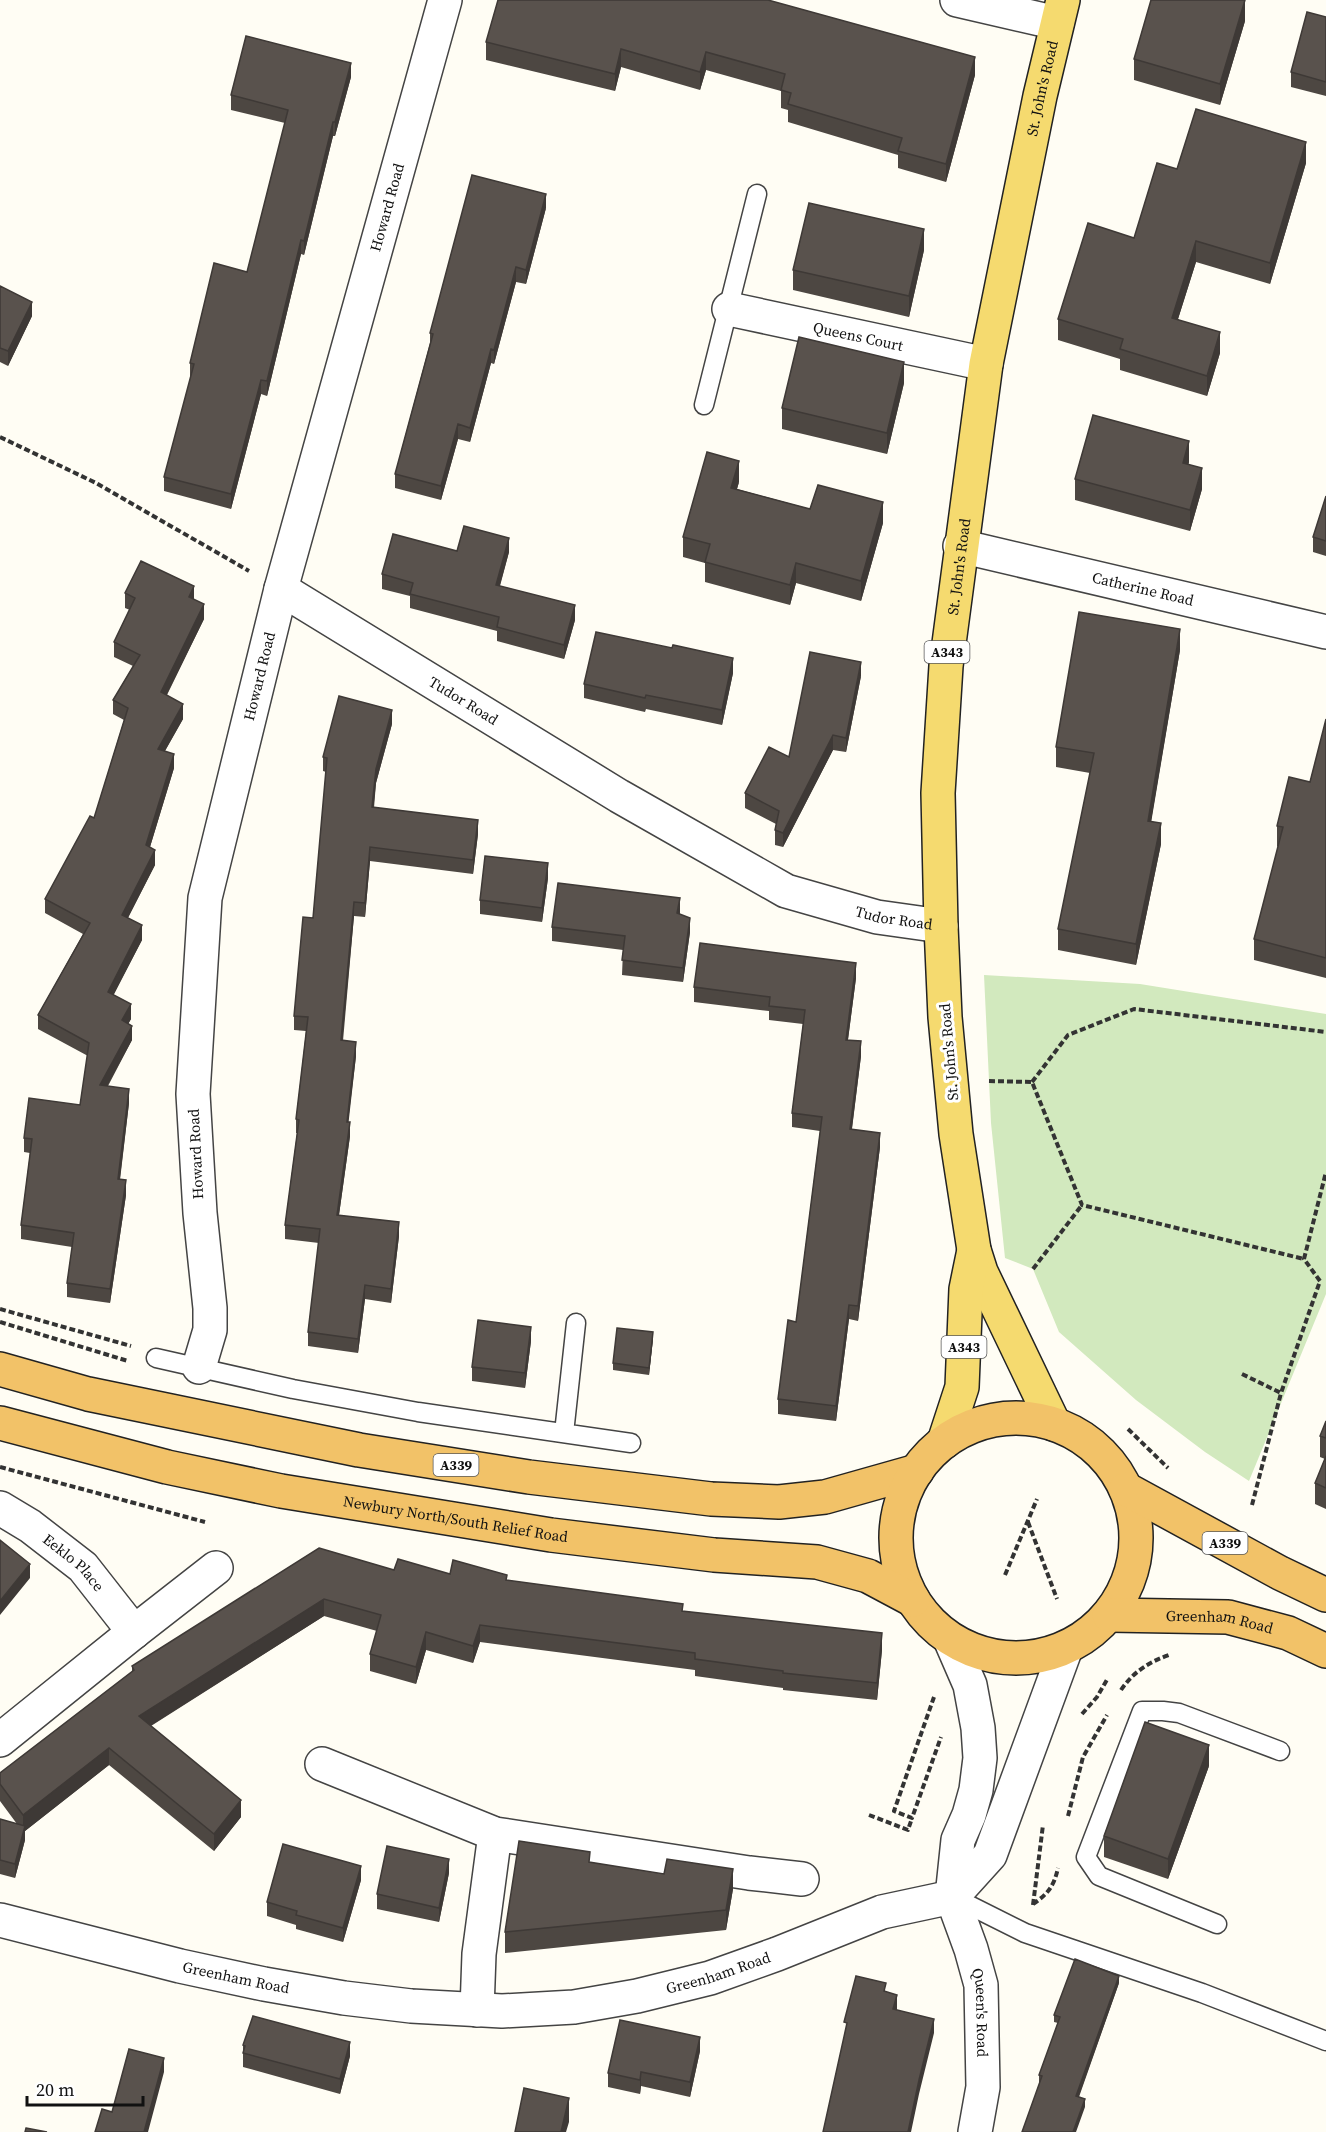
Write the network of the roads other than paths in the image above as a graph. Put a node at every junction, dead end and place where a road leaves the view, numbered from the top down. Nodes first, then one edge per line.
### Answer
1 (445, 0) edge
2 (957, 0) edge
3 (1060, 12) edge
4 (757, 194) dead end
5 (729, 309) junction
6 (986, 364) junction
7 (704, 405) dead end
8 (960, 546) junction
9 (281, 589) junction
10 (1326, 632) edge
11 (941, 926) junction
12 (974, 1250) junction
13 (576, 1323) dead end
14 (149, 1354) road end
15 (200, 1366) junction
16 (0, 1369) edge
17 (0, 1423) edge
18 (1054, 1424) junction
19 (564, 1433) junction
20 (944, 1442) junction
21 (631, 1443) dead end
22 (917, 1471) junction
23 (1126, 1489) junction
24 (0, 1508) edge
25 (216, 1568) dead end
26 (1326, 1595) edge
27 (913, 1600) junction
28 (1109, 1615) junction
29 (134, 1632) junction
30 (950, 1639) junction
31 (1066, 1648) junction
32 (1326, 1651) edge
33 (0, 1740) edge
34 (1280, 1751) dead end
35 (322, 1764) dead end
36 (495, 1834) junction
37 (802, 1879) dead end
38 (952, 1897) junction
39 (0, 1920) edge
40 (1217, 1924) dead end
41 (477, 2010) junction
42 (1326, 2041) edge
43 (975, 2132) edge

1 - 9 street, Howard Road
2 - 3 street
3 - 6 main road, St. John's Road / A343
4 - 5 lane
5 - 6 street, Queens Court
5 - 7 lane
6 - 8 main road, St. John's Road / A343
8 - 10 street, Catherine Road
8 - 11 main road, St. John's Road / A343
9 - 11 street, Tudor Road
9 - 15 street, Howard Road
11 - 12 main road, St. John's Road / A343
12 - 18 main road, St. John's Road / A343
12 - 20 main road, St. John's Road / A343
13 - 19 lane
14 - 15 lane
15 - 19 lane
16 - 22 highway, A339
17 - 27 highway, Newbury North/South Relief Road
18 - 20 highway
18 - 23 highway
19 - 21 lane
20 - 22 highway
22 - 27 highway
23 - 26 highway, A339
23 - 28 highway
24 - 29 street, Eeklo Place
25 - 29 street
27 - 30 highway
28 - 31 highway
28 - 32 highway, Greenham Road
29 - 33 street
30 - 31 highway
30 - 38 street
31 - 38 street
34 - 40 lane
35 - 36 street
36 - 37 street
36 - 41 street
38 - 41 street, Greenham Road
38 - 42 lane
38 - 43 street, Queen's Road
39 - 41 street, Greenham Road

